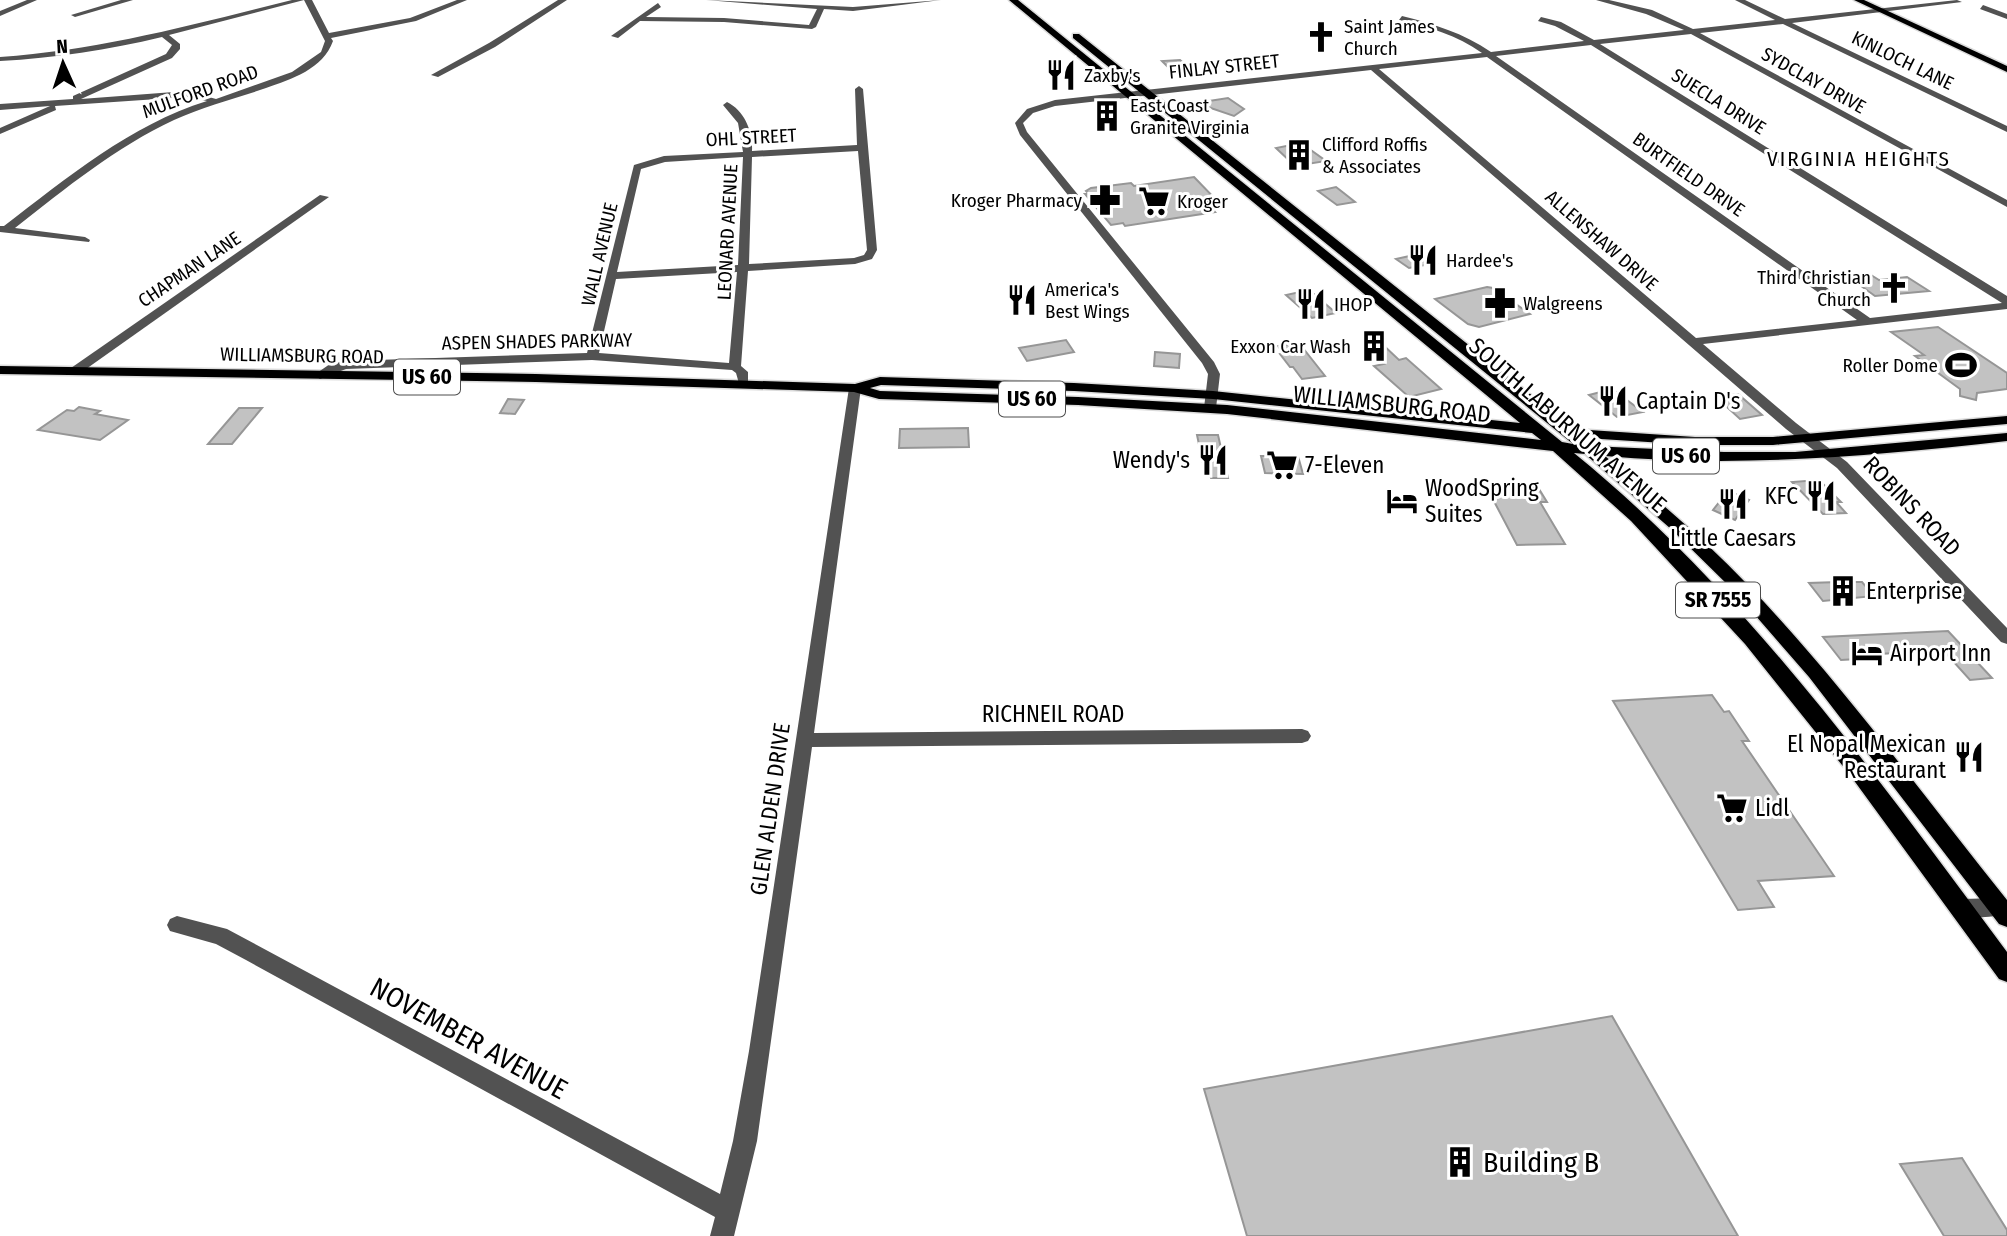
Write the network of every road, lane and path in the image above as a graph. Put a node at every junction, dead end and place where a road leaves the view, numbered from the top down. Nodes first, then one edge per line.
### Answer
1 (33, 0) edge
2 (129, 0) edge
3 (301, 0) edge
4 (308, 0) edge
5 (463, 0) edge
6 (564, 0) edge
7 (710, 0) edge
8 (937, 0) edge
9 (1013, 0) edge
10 (1600, 0) edge
11 (1739, 0) edge
12 (1858, 0) edge
13 (1958, 2) edge
14 (764, 4) junction
15 (658, 5) dead end
16 (1983, 7) dead end
17 (821, 9) junction
18 (1877, 10) junction
19 (0, 14) edge
20 (75, 15) dead end
21 (2007, 17) edge
22 (1402, 18) dead end
23 (638, 19) junction
24 (1541, 19) dead end
25 (1786, 20) junction
26 (743, 22) junction
27 (1068, 29) dead end
28 (1692, 31) junction
29 (162, 33) junction
30 (327, 36) junction
31 (615, 36) dead end
32 (1591, 42) junction
33 (1489, 54) junction
34 (20, 58) junction
35 (0, 59) edge
36 (1372, 67) junction
37 (0, 68) edge
38 (2007, 69) edge
39 (435, 75) dead end
40 (859, 89) dead end
41 (1147, 92) junction
42 (1129, 94) junction
43 (216, 101) junction
44 (65, 103) junction
45 (727, 105) dead end
46 (0, 107) edge
47 (2007, 129) edge
48 (0, 131) edge
49 (862, 148) junction
50 (748, 155) junction
51 (644, 163) joint
52 (324, 197) dead end
53 (2007, 204) edge
54 (4, 229) edge
55 (85, 240) dead end
56 (743, 268) junction
57 (612, 276) junction
58 (2007, 304) edge
59 (1868, 322) junction
60 (1693, 342) junction
61 (592, 356) junction
62 (735, 367) junction
63 (0, 370) edge
64 (75, 371) junction
65 (320, 375) junction
66 (744, 384) junction
67 (855, 388) junction
68 (1212, 402) junction
69 (2007, 420) edge
70 (1536, 429) junction
71 (2007, 437) edge
72 (1564, 439) junction
73 (1808, 440) junction
74 (1591, 449) junction
75 (1829, 454) junction
76 (2007, 638) edge
77 (1302, 737) dead end
78 (805, 740) junction
79 (1962, 908) junction
80 (2003, 912) edge
81 (177, 925) dead end
82 (2007, 971) edge
83 (729, 1212) junction
84 (722, 1236) edge

1 - 19 street
2 - 20 street
3 - 29 street
4 - 30 street
5 - 30 street
6 - 39 street
7 - 14 street
8 - 17 street
9 - 42 main road, SOUTH LABURNUM AVENUE
10 - 28 street, SYDCLAY DRIVE
11 - 25 street, KINLOCH LANE
12 - 18 main road
13 - 18 street, FINLAY STREET
14 - 17 street
14 - 26 street
15 - 23 street
16 - 21 street
17 - 26 street
18 - 25 street, FINLAY STREET
18 - 38 main road
22 - 33 street, BURTFIELD DRIVE
23 - 26 street
23 - 31 street
24 - 32 street, SUECLA DRIVE
25 - 28 street, FINLAY STREET
25 - 47 street, KINLOCH LANE
27 - 41 main road, SOUTH LABURNUM AVENUE
28 - 32 street, FINLAY STREET
28 - 53 street, SYDCLAY DRIVE
29 - 34 street
29 - 44 street
30 - 43 street, MULFORD ROAD
32 - 33 street, FINLAY STREET
32 - 58 street, SUECLA DRIVE
33 - 36 street, FINLAY STREET
33 - 59 street, BURTFIELD DRIVE
34 - 35 street
34 - 37 street
36 - 41 street, FINLAY STREET
36 - 60 street, ALLENSHAW DRIVE
40 - 49 street
41 - 42 street, FINLAY STREET
41 - 72 main road, SOUTH LABURNUM AVENUE
42 - 68 street, FINLAY STREET
42 - 70 main road, SOUTH LABURNUM AVENUE
43 - 44 street
43 - 54 street, MULFORD ROAD
44 - 46 street
44 - 48 street
45 - 50 street, LEONARD AVENUE
49 - 50 street, OHL STREET
49 - 56 street
50 - 51 street, OHL STREET
50 - 56 street, LEONARD AVENUE
51 - 57 street, WALL AVENUE
52 - 64 street, CHAPMAN LANE
54 - 55 street
56 - 57 street
56 - 62 street, LEONARD AVENUE
57 - 61 street, WALL AVENUE
58 - 59 street
59 - 60 street
60 - 73 street, ALLENSHAW DRIVE
61 - 62 street, ASPEN SHADES PARKWAY
61 - 65 street, ASPEN SHADES PARKWAY
62 - 66 street
63 - 64 main road, WILLIAMSBURG ROAD / US 60
64 - 65 main road, WILLIAMSBURG ROAD / US 60
65 - 66 main road, WILLIAMSBURG ROAD / US 60
66 - 67 main road, WILLIAMSBURG ROAD / US 60
67 - 68 main road, WILLIAMSBURG ROAD / US 60
67 - 78 street, GLEN ALDEN DRIVE
68 - 70 main road, WILLIAMSBURG ROAD / US 60
68 - 72 main road, WILLIAMSBURG ROAD / US 60
69 - 73 main road, WILLIAMSBURG ROAD / US 60
70 - 72 main road, SOUTH LABURNUM AVENUE
71 - 75 main road, WILLIAMSBURG ROAD / US 60
72 - 73 main road, WILLIAMSBURG ROAD / US 60
72 - 74 main road, WILLIAMSBURG ROAD / US 60
72 - 79 main road, SOUTH LABURNUM AVENUE / SR 7555
73 - 75 street, ROBINS ROAD
74 - 75 main road, WILLIAMSBURG ROAD / US 60
74 - 80 main road, SOUTH LABURNUM AVENUE / SR 7555
75 - 76 street, ROBINS ROAD
77 - 78 street, RICHNEIL ROAD
78 - 83 street, GLEN ALDEN DRIVE
79 - 80 street
79 - 82 main road, SOUTH LABURNUM AVENUE / SR 7555
81 - 83 street, NOVEMBER AVENUE
83 - 84 street, GLEN ALDEN DRIVE

